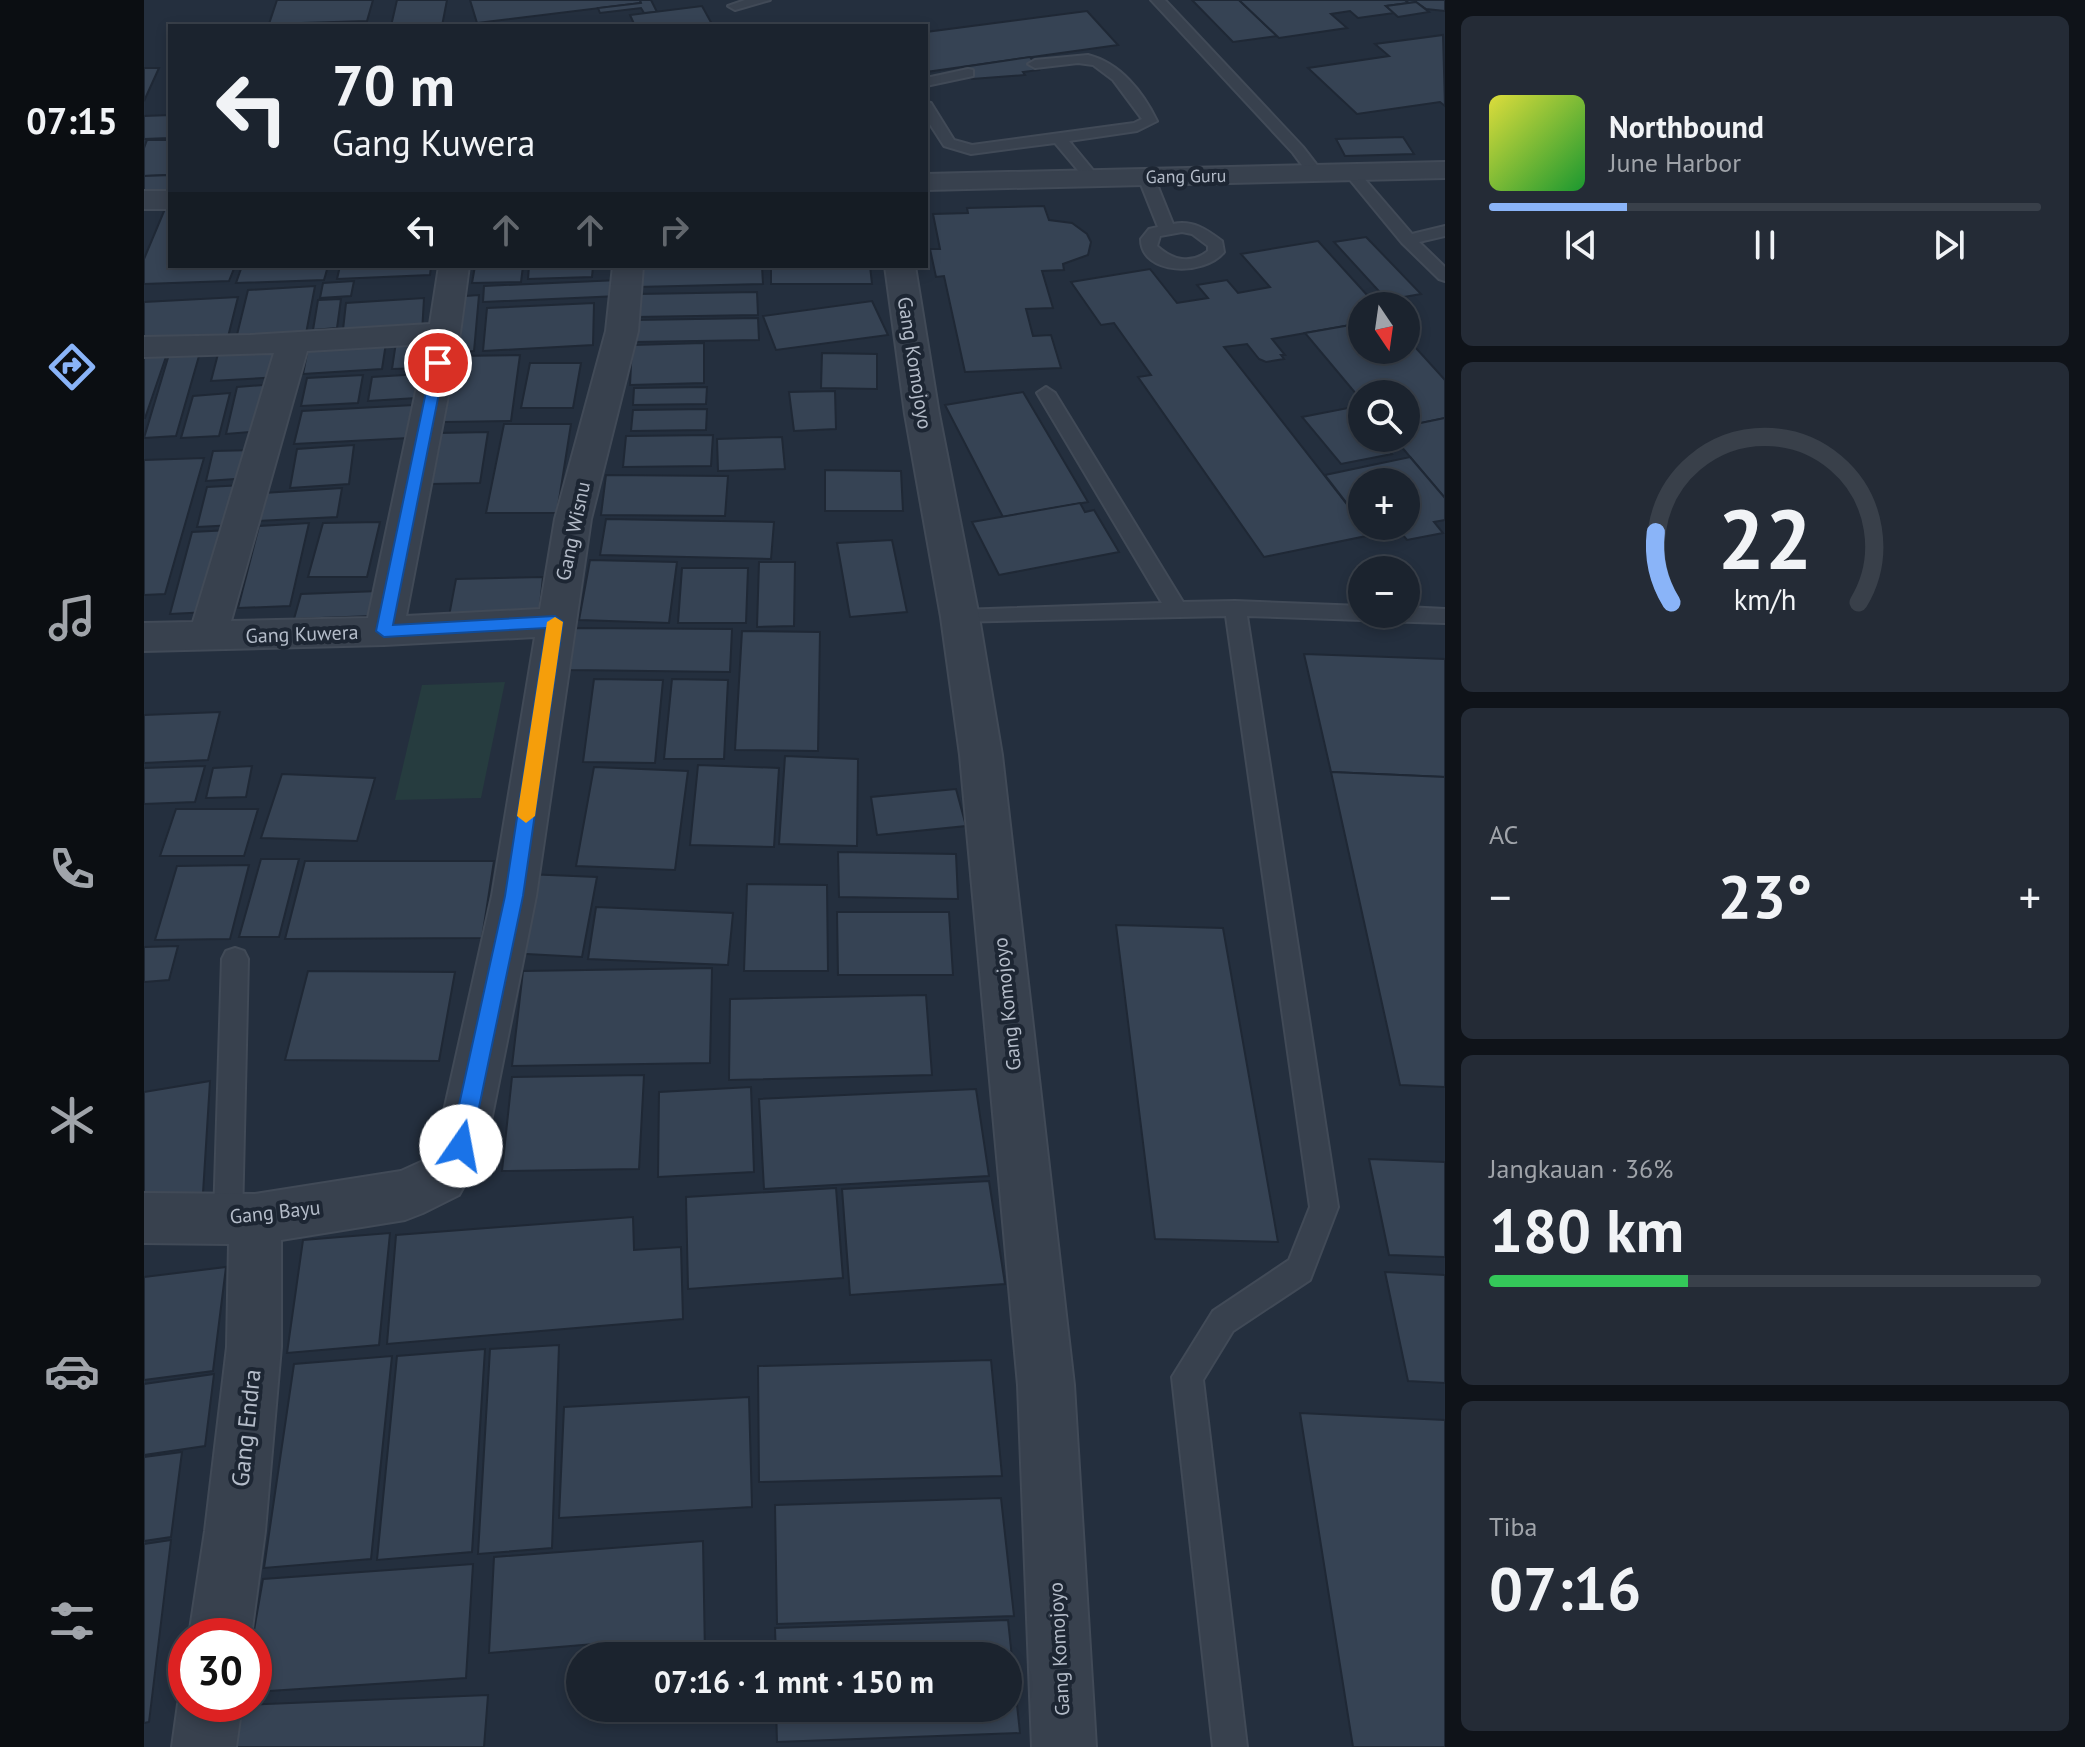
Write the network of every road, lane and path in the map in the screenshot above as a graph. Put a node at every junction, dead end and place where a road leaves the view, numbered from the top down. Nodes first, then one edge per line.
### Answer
1 (763, 0) edge
2 (1158, 0) edge
3 (735, 6) dead end
4 (1035, 64) dead end
5 (968, 73) dead end
6 (928, 82) edge
7 (928, 109) edge
8 (1060, 139) junction
9 (1445, 170) edge
10 (1351, 172) junction
11 (1315, 173) junction
12 (1146, 177) junction
13 (1092, 178) junction
14 (928, 182) edge
15 (1167, 228) dead end
16 (1445, 231) edge
17 (1408, 240) junction
18 (454, 268) edge
19 (628, 268) edge
20 (900, 268) edge
21 (1445, 276) edge
22 (444, 333) junction
23 (293, 343) junction
24 (144, 347) edge
25 (1046, 393) dead end
26 (1235, 608) junction
27 (1177, 610) junction
28 (1348, 612) edge
29 (1420, 615) edge
30 (1445, 616) edge
31 (960, 617) junction
32 (555, 622) junction
33 (384, 631) junction
34 (208, 635) junction
35 (144, 637) edge
36 (235, 959) dead end
37 (405, 1195) joint
38 (144, 1218) edge
39 (241, 1218) junction
40 (223, 1618) edge
41 (207, 1722) edge
42 (204, 1747) edge
43 (1064, 1747) edge
44 (1230, 1747) edge

1 - 3 lane
2 - 11 lane
4 - 8 lane
5 - 6 lane
7 - 8 lane
8 - 13 lane
9 - 10 street, Gang Guru
10 - 11 street, Gang Guru
10 - 17 lane
11 - 12 street, Gang Guru
12 - 13 street, Gang Guru
12 - 15 lane
13 - 14 street, Gang Guru
16 - 17 lane
17 - 21 lane
18 - 22 street
19 - 32 street, Gang Wisnu
20 - 31 street, Gang Komojoyo
22 - 23 street
22 - 33 street
23 - 24 street
23 - 34 street
25 - 27 lane
26 - 27 lane
26 - 28 lane
26 - 44 lane
27 - 31 lane
29 - 30 lane
31 - 43 street, Gang Komojoyo
32 - 33 street, Gang Kuwera
32 - 37 street, Gang Wisnu
33 - 34 street, Gang Kuwera
34 - 35 street, Gang Kuwera
36 - 39 lane
37 - 39 street, Gang Bayu
38 - 39 street, Gang Bayu
39 - 40 street, Gang Endra
41 - 42 street

